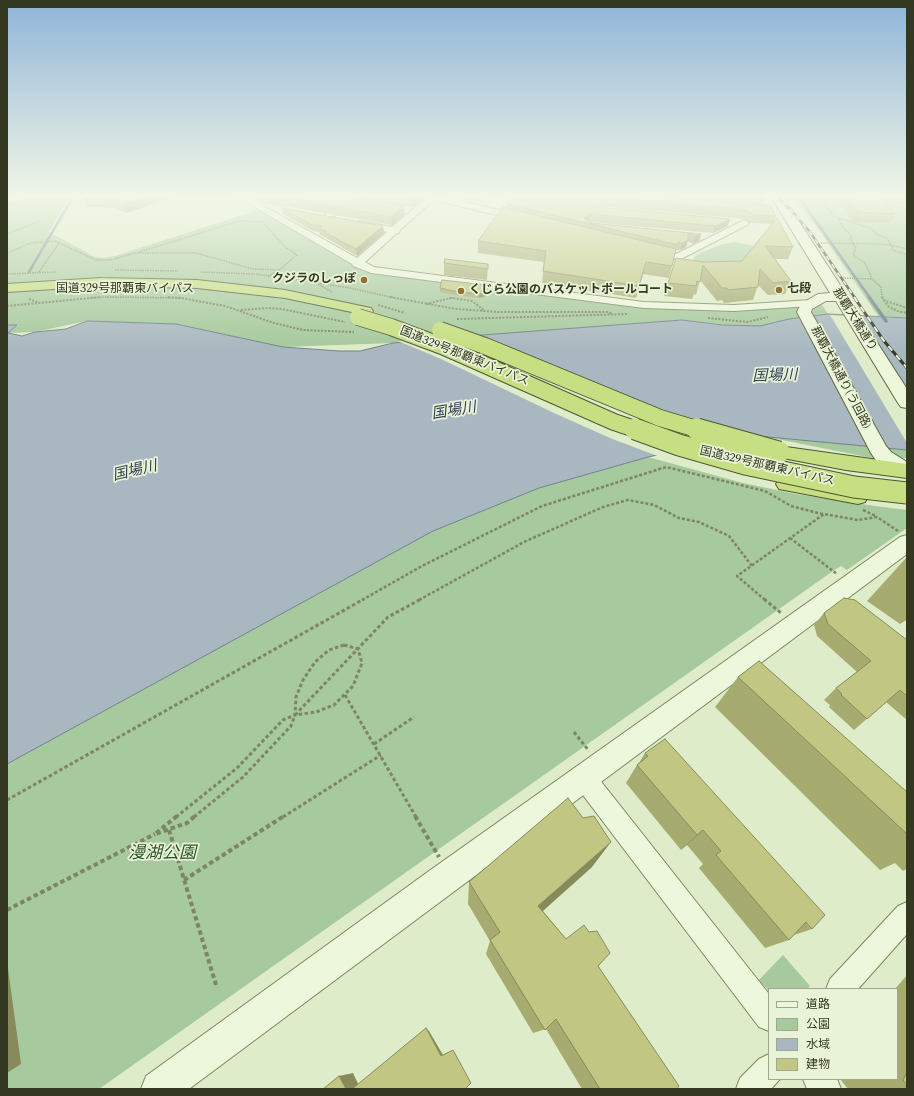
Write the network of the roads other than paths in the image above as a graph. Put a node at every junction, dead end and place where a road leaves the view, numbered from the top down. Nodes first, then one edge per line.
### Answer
1 (326, 246) edge
2 (378, 246) edge
3 (637, 246) edge
4 (699, 246) edge
5 (800, 246) edge
6 (805, 246) edge
7 (357, 264) junction
8 (7, 288) edge
9 (7, 294) edge
10 (834, 297) junction
11 (808, 308) junction
12 (358, 317) junction
13 (907, 403) edge
14 (907, 471) edge
15 (907, 480) edge
16 (907, 493) edge
17 (907, 503) edge
18 (904, 538) edge
19 (589, 768) junction
20 (907, 915) edge
21 (841, 988) edge
22 (768, 1016) edge
23 (768, 1070) edge
24 (819, 1080) edge
25 (159, 1089) edge
26 (751, 1089) edge
27 (826, 1089) edge

1 - 7 street
2 - 7 street
3 - 4 street
5 - 10 main road, 那覇大橋通り
6 - 10 main road, 那覇大橋通り
7 - 11 street
8 - 12 highway, 国道329号那覇東バイパス
9 - 12 highway, 国道329号那覇東バイパス
10 - 11 main road
10 - 13 main road, 那覇大橋通り
11 - 14 main road, 那覇大橋通り(う回路)
12 - 14 highway, bridge
12 - 15 highway, 国道329号那覇東バイパス
12 - 16 highway, 国道329号那覇東バイパス, bridge
12 - 17 highway, bridge
18 - 19 street
19 - 22 street
19 - 25 street
20 - 21 street
23 - 26 street
24 - 27 street

